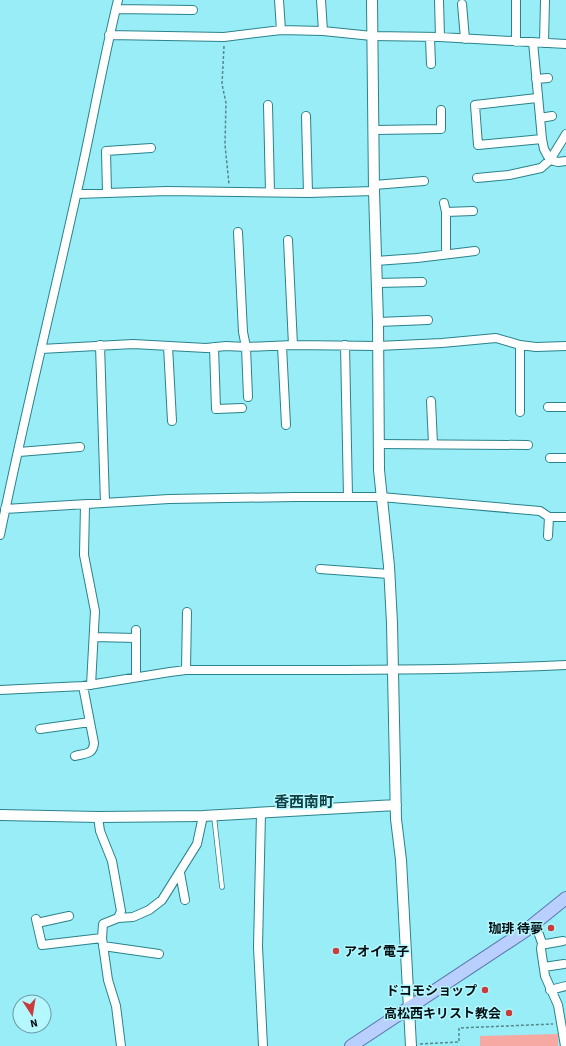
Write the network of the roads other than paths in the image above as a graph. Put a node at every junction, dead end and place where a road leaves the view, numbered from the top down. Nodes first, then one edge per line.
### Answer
1 (118, 0) edge
2 (279, 0) edge
3 (321, 0) edge
4 (372, 0) edge
5 (439, 0) edge
6 (516, 0) edge
7 (545, 0) edge
8 (462, 4) dead end
9 (116, 9) junction
10 (193, 10) dead end
11 (281, 30) junction
12 (323, 31) junction
13 (109, 35) junction
14 (372, 36) junction
15 (430, 38) junction
16 (440, 38) junction
17 (465, 39) junction
18 (516, 42) junction
19 (533, 42) junction
20 (544, 43) junction
21 (566, 44) edge
22 (432, 64) dead end
23 (548, 78) dead end
24 (536, 79) junction
25 (537, 98) junction
26 (268, 105) dead end
27 (441, 110) dead end
28 (306, 116) dead end
29 (552, 116) dead end
30 (540, 118) junction
31 (374, 130) junction
32 (566, 134) edge
33 (542, 139) junction
34 (151, 148) dead end
35 (550, 160) junction
36 (566, 161) edge
37 (477, 178) dead end
38 (424, 181) dead end
39 (374, 188) junction
40 (270, 192) junction
41 (107, 193) junction
42 (308, 193) junction
43 (77, 194) junction
44 (444, 203) dead end
45 (473, 211) dead end
46 (446, 212) junction
47 (238, 232) dead end
48 (288, 240) dead end
49 (475, 252) dead end
50 (446, 254) junction
51 (376, 261) junction
52 (422, 282) dead end
53 (377, 283) junction
54 (428, 320) dead end
55 (378, 322) junction
56 (100, 345) junction
57 (293, 345) junction
58 (345, 345) junction
59 (520, 345) junction
60 (168, 346) junction
61 (282, 346) junction
62 (378, 346) junction
63 (566, 346) edge
64 (214, 347) junction
65 (246, 347) junction
66 (41, 349) junction
67 (248, 396) dead end
68 (431, 401) dead end
69 (548, 407) dead end
70 (566, 407) edge
71 (242, 408) dead end
72 (520, 412) dead end
73 (172, 421) dead end
74 (286, 425) dead end
75 (378, 444) junction
76 (433, 444) junction
77 (528, 445) dead end
78 (80, 447) dead end
79 (19, 452) junction
80 (550, 458) dead end
81 (566, 458) edge
82 (348, 497) junction
83 (381, 497) junction
84 (105, 503) junction
85 (85, 505) junction
86 (5, 510) junction
87 (549, 517) junction
88 (566, 517) edge
89 (0, 535) edge
90 (548, 536) dead end
91 (320, 569) dead end
92 (389, 574) junction
93 (187, 612) dead end
94 (94, 637) junction
95 (566, 665) edge
96 (394, 669) junction
97 (186, 670) junction
98 (136, 677) junction
99 (87, 685) junction
100 (0, 690) edge
101 (90, 722) junction
102 (40, 729) dead end
103 (75, 756) dead end
104 (396, 805) junction
105 (261, 813) junction
106 (0, 815) edge
107 (203, 816) junction
108 (214, 816) junction
109 (98, 817) junction
110 (180, 873) junction
111 (222, 887) dead end
112 (566, 898) edge
113 (186, 900) dead end
114 (69, 916) dead end
115 (118, 918) junction
116 (535, 923) junction
117 (564, 941) dead end
118 (102, 942) junction
119 (542, 943) junction
120 (159, 954) dead end
121 (564, 964) dead end
122 (544, 967) junction
123 (566, 986) edge
124 (550, 990) junction
125 (408, 1009) junction
126 (411, 1045) edge
127 (121, 1046) edge
128 (263, 1046) edge
129 (351, 1046) edge
130 (565, 1046) edge

1 - 9 street
2 - 11 street
3 - 12 street
4 - 14 street
5 - 16 street
6 - 18 street
7 - 20 street
8 - 17 street
9 - 10 street
9 - 13 street
11 - 12 street
11 - 13 street
12 - 14 street
13 - 43 street
14 - 15 street
14 - 31 street
15 - 16 street
15 - 22 street
16 - 17 street
17 - 18 street
18 - 19 street
19 - 20 street
19 - 24 street
20 - 21 street
23 - 24 street
24 - 25 street
25 - 30 street
25 - 33 street
26 - 40 street
27 - 31 street
28 - 42 street
29 - 30 street
30 - 33 street
31 - 39 street
32 - 35 street
33 - 35 street
34 - 41 street
35 - 36 street
35 - 37 street
38 - 39 street
39 - 42 street
39 - 51 street
40 - 41 street
40 - 42 street
41 - 43 street
43 - 66 street
44 - 46 street
45 - 46 street
46 - 50 street
47 - 65 street
48 - 57 street
49 - 50 street
50 - 51 street
51 - 53 street
52 - 53 street
53 - 55 street
54 - 55 street
55 - 62 street
56 - 60 street
56 - 66 street
56 - 84 street
57 - 58 street
57 - 61 street
58 - 62 street
58 - 82 street
59 - 62 street
59 - 63 street
59 - 72 street
60 - 64 street
60 - 73 street
61 - 65 street
61 - 74 street
62 - 75 street
64 - 65 street
64 - 71 street
65 - 67 street
66 - 79 street
68 - 76 street
69 - 70 street
75 - 76 street
75 - 83 street
76 - 77 street
78 - 79 street
79 - 86 street
80 - 81 street
82 - 83 street
82 - 84 street
83 - 87 street
83 - 92 street
84 - 85 street
85 - 86 street
85 - 94 street
86 - 89 street
87 - 88 street
87 - 90 street
91 - 92 street
92 - 96 street
93 - 97 street
94 - 98 street
94 - 99 street
95 - 96 street
96 - 97 street
96 - 104 street
97 - 98 street
98 - 99 street
99 - 100 street
99 - 101 street
101 - 102 street
101 - 103 street
104 - 105 street
104 - 125 street
105 - 108 street
105 - 128 street
106 - 109 street
107 - 108 street
107 - 109 street
107 - 110 street
108 - 111 lane
109 - 115 street
110 - 113 street
110 - 115 street
112 - 116 main road
114 - 118 street
115 - 118 street
116 - 119 street
116 - 125 main road
117 - 119 street
118 - 120 street
118 - 127 street
119 - 122 street
121 - 122 street
122 - 124 street
123 - 124 street
124 - 130 street
125 - 126 street
125 - 129 main road

